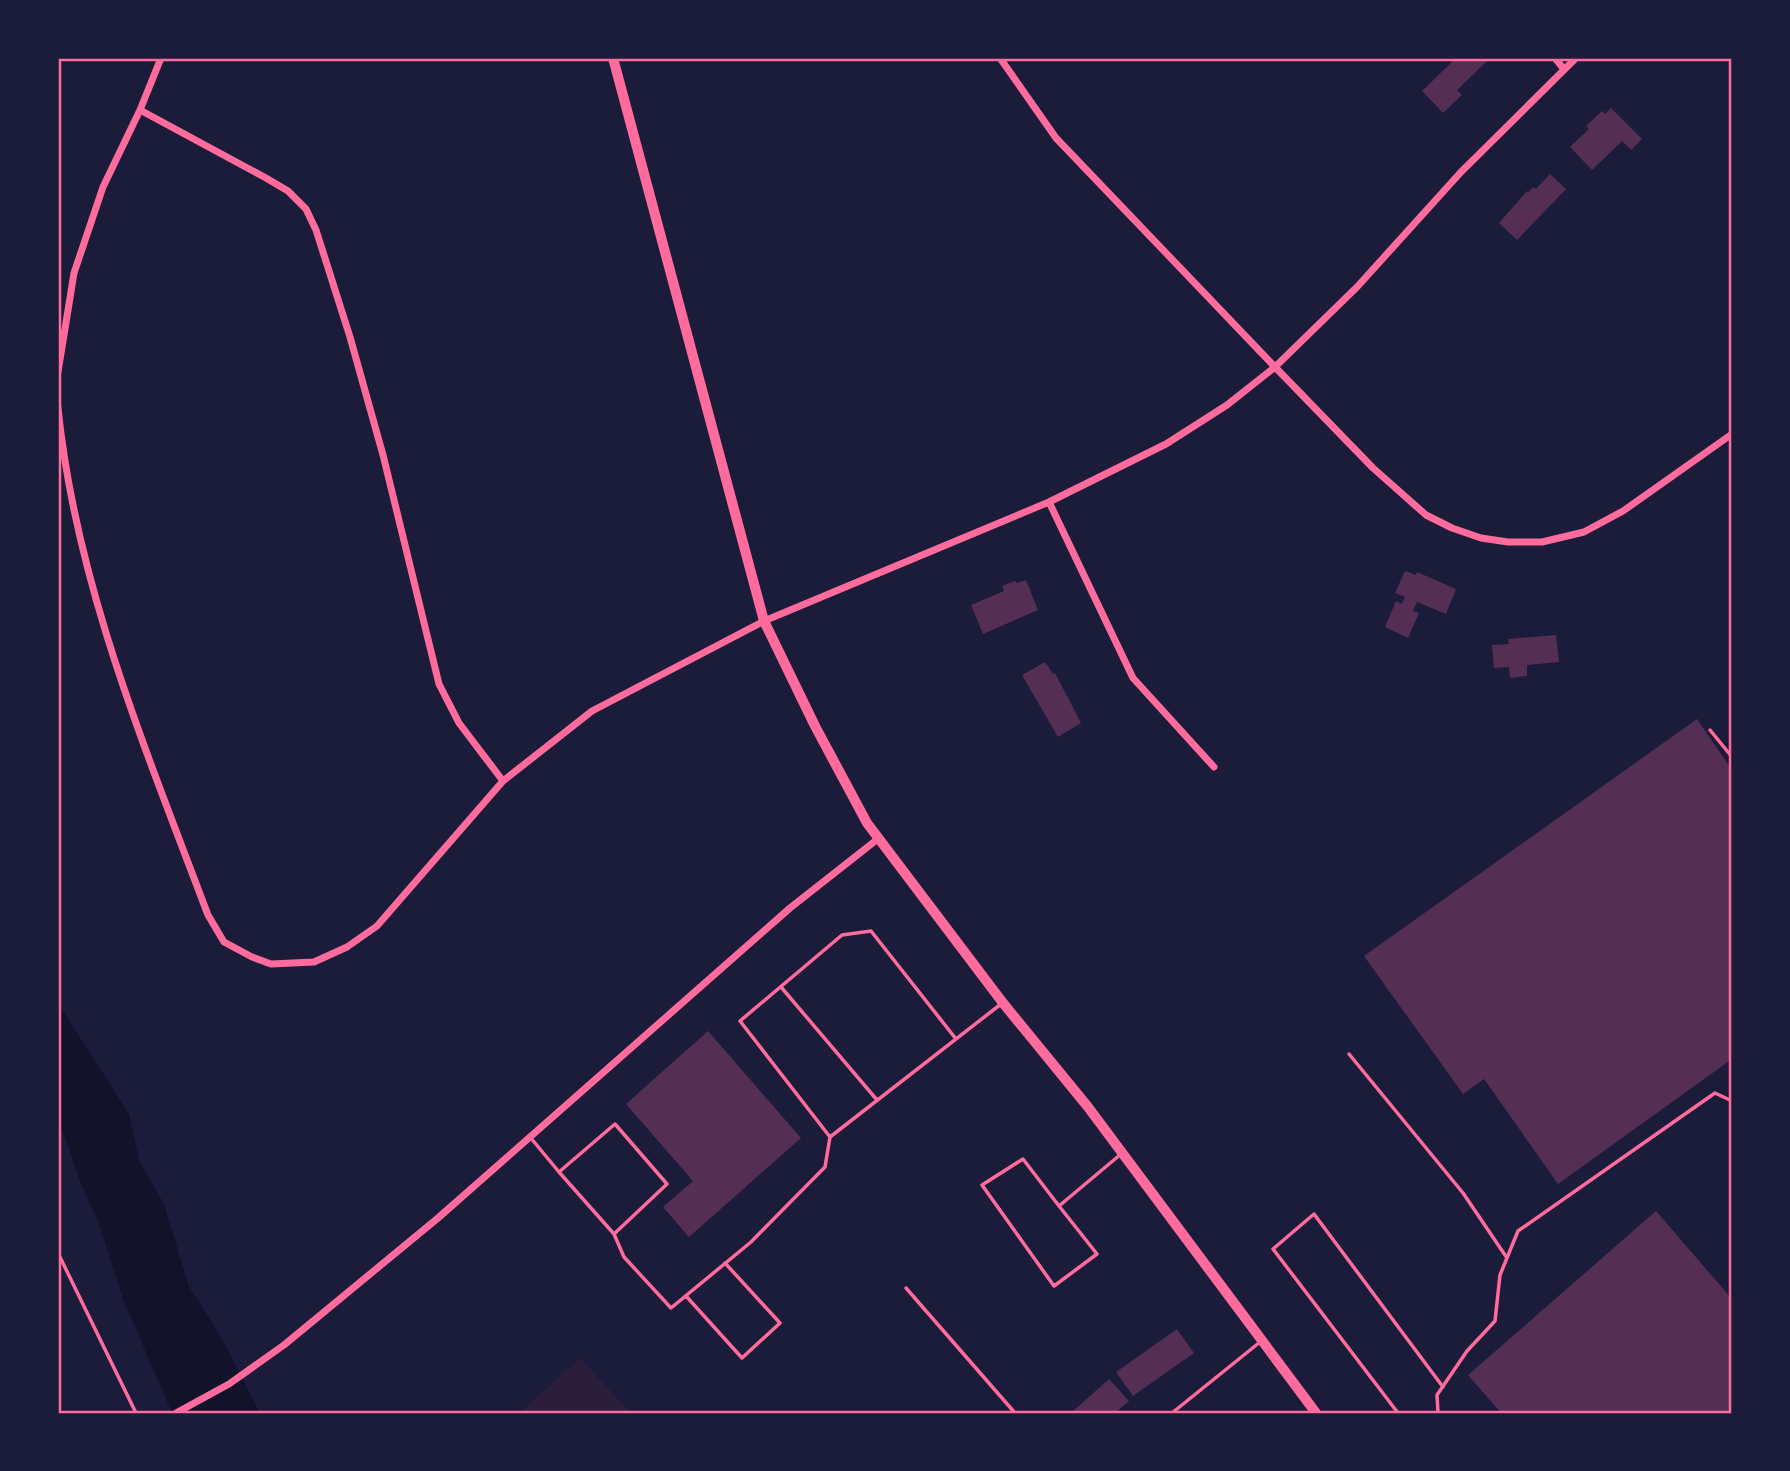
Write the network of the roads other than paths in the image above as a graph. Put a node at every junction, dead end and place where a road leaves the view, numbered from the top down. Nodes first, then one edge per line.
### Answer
1 (161, 58) edge
2 (612, 58) edge
3 (1000, 58) edge
4 (1555, 58) edge
5 (1576, 58) edge
6 (1563, 68) junction
7 (140, 110) junction
8 (1275, 367) junction
9 (58, 372) edge
10 (58, 408) edge
11 (1732, 434) edge
12 (1049, 502) junction
13 (764, 621) junction
14 (1710, 730) dead end
15 (1732, 757) edge
16 (1214, 767) dead end
17 (503, 781) junction
18 (878, 838) junction
19 (781, 987) junction
20 (1003, 1003) junction
21 (956, 1040) junction
22 (1349, 1054) dead end
23 (877, 1100) junction
24 (1732, 1101) edge
25 (530, 1137) junction
26 (830, 1137) junction
27 (1123, 1153) junction
28 (559, 1172) junction
29 (1059, 1206) junction
30 (614, 1234) junction
31 (1507, 1258) junction
32 (725, 1263) junction
33 (906, 1288) dead end
34 (686, 1296) junction
35 (1262, 1340) junction
36 (1443, 1387) junction
37 (176, 1413) edge
38 (1015, 1413) edge
39 (1172, 1413) edge
40 (1316, 1413) edge
41 (1398, 1413) edge
42 (1438, 1413) edge

1 - 7 street
2 - 13 street
3 - 8 street
4 - 6 street
5 - 6 street
6 - 8 street
7 - 9 street
7 - 17 street
8 - 11 street
8 - 12 street
10 - 17 street
12 - 13 street
12 - 16 street
13 - 17 street
13 - 18 street
14 - 15 lane
18 - 20 street
18 - 25 street
19 - 21 lane
19 - 23 lane
19 - 26 lane
20 - 21 lane
20 - 27 street
21 - 23 lane
22 - 31 lane
23 - 26 lane
24 - 31 lane
25 - 28 lane
25 - 37 street
26 - 32 lane
27 - 29 lane
27 - 35 street
28 - 30 lane
28 - 30 lane
29 - 29 lane
30 - 34 lane
31 - 36 lane
32 - 34 lane
32 - 34 lane
33 - 38 lane
35 - 39 lane
35 - 40 street
36 - 41 lane
36 - 42 lane

